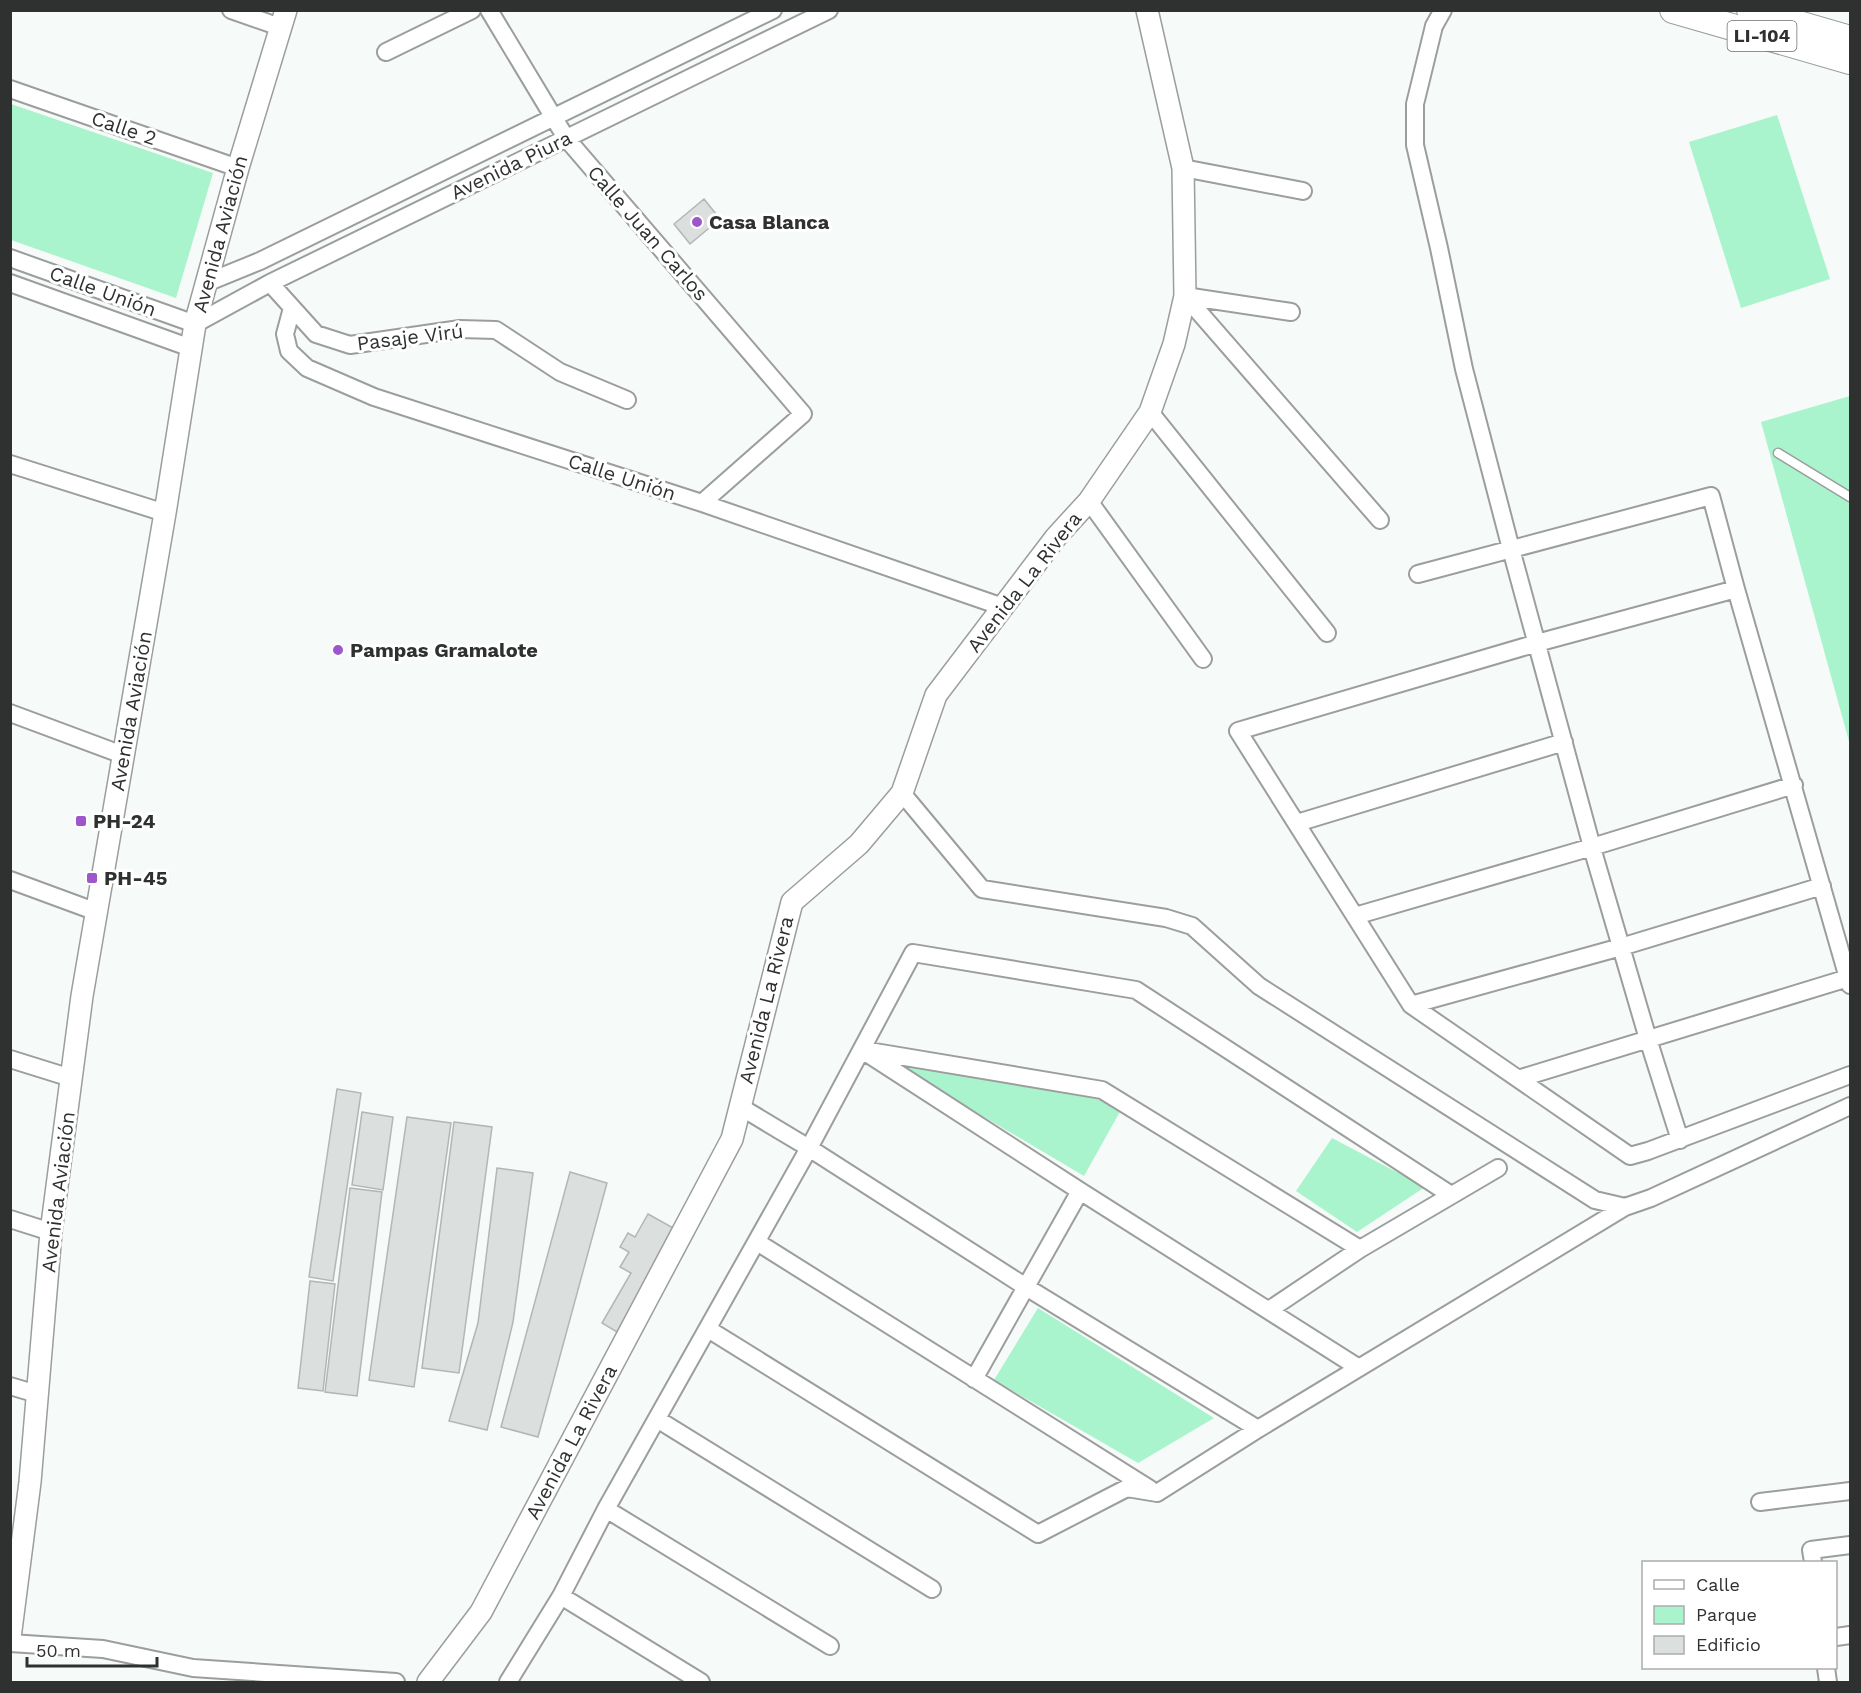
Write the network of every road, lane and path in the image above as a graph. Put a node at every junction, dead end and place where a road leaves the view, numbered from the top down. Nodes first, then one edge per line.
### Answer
1 (231, 10) edge
2 (472, 10) edge
3 (489, 10) edge
4 (773, 10) edge
5 (1147, 10) edge
6 (1443, 10) edge
7 (1673, 10) edge
8 (1750, 10) edge
9 (821, 12) edge
10 (283, 19) edge
11 (1851, 39) edge
12 (386, 52) dead end
13 (1851, 61) edge
14 (10, 89) edge
15 (553, 117) junction
16 (566, 138) junction
17 (238, 168) junction
18 (1183, 168) junction
19 (1303, 192) dead end
20 (10, 258) edge
21 (10, 283) edge
22 (206, 283) junction
23 (270, 283) junction
24 (1185, 296) junction
25 (292, 308) junction
26 (1291, 312) dead end
27 (195, 324) junction
28 (191, 348) junction
29 (627, 400) dead end
30 (1150, 412) junction
31 (1778, 453) dead end
32 (10, 464) edge
33 (1851, 497) edge
34 (1089, 501) junction
35 (702, 503) junction
36 (165, 513) junction
37 (1380, 520) dead end
38 (1511, 549) junction
39 (1418, 574) dead end
40 (1736, 589) junction
41 (1003, 608) junction
42 (1328, 633) dead end
43 (1537, 643) junction
44 (1203, 659) dead end
45 (10, 713) edge
46 (1564, 742) junction
47 (123, 755) junction
48 (1794, 785) junction
49 (902, 793) junction
50 (1297, 823) junction
51 (1592, 847) junction
52 (10, 880) edge
53 (1822, 886) junction
54 (96, 912) junction
55 (1355, 916) junction
56 (1621, 947) junction
57 (1849, 981) edge
58 (1411, 1005) junction
59 (1648, 1039) junction
60 (862, 1050) junction
61 (10, 1059) edge
62 (1851, 1075) edge
63 (71, 1078) junction
64 (1518, 1078) junction
65 (739, 1106) junction
66 (1851, 1106) edge
67 (1680, 1140) junction
68 (809, 1148) junction
69 (1497, 1168) dead end
70 (1080, 1191) junction
71 (1451, 1194) junction
72 (1625, 1207) junction
73 (10, 1218) edge
74 (51, 1232) junction
75 (757, 1242) junction
76 (1360, 1249) junction
77 (1026, 1287) junction
78 (1269, 1310) junction
79 (708, 1329) junction
80 (1359, 1368) junction
81 (974, 1379) junction
82 (10, 1386) edge
83 (37, 1395) junction
84 (657, 1419) junction
85 (1258, 1429) junction
86 (1851, 1491) edge
87 (1157, 1493) junction
88 (1760, 1502) dead end
89 (606, 1509) junction
90 (1851, 1545) edge
91 (1813, 1561) edge
92 (14, 1580) edge
93 (932, 1589) dead end
94 (561, 1596) junction
95 (10, 1638) edge
96 (10, 1643) edge
97 (830, 1646) dead end
98 (274, 1678) edge
99 (510, 1682) edge
100 (396, 1683) edge
101 (428, 1683) edge
102 (701, 1683) edge

1 - 10 street
2 - 12 street
3 - 15 street, Calle Juan Carlos
4 - 15 street, Avenida Piura
5 - 18 street, Avenida La Rivera
6 - 38 street
7 - 13 main road, LI-104
8 - 11 main road, LI-104
9 - 16 street, Avenida Piura
10 - 17 street, Avenida Aviación
14 - 17 street, Calle 2
15 - 16 street, Calle Juan Carlos
15 - 22 street, Avenida Piura
16 - 23 street, Avenida Piura
16 - 35 street, Calle Juan Carlos
17 - 22 street, Avenida Aviación
18 - 19 street
18 - 24 street, Avenida La Rivera
20 - 27 street, Calle Unión
21 - 28 street, Calle Unión
22 - 27 street, Avenida Aviación
23 - 25 street, Pasaje Virú
23 - 27 street, Avenida Piura
24 - 26 street
24 - 30 street, Avenida La Rivera
24 - 37 street
25 - 29 street, Pasaje Virú
25 - 35 street, Calle Unión
27 - 28 street, Avenida Aviación
28 - 36 street, Avenida Aviación
30 - 34 street, Avenida La Rivera
30 - 42 street
31 - 33 lane
32 - 36 street
34 - 41 street, Avenida La Rivera
34 - 44 street
35 - 41 street, Calle Unión
36 - 47 street, Avenida Aviación
38 - 39 street
38 - 40 street
38 - 43 street
40 - 43 street
40 - 48 street
41 - 49 street, Avenida La Rivera
43 - 46 street
43 - 50 street
45 - 47 street
46 - 50 street
46 - 51 street
47 - 54 street, Avenida Aviación
48 - 51 street
48 - 53 street
49 - 65 street, Avenida La Rivera
49 - 72 street
50 - 55 street
51 - 55 street
51 - 56 street
52 - 54 street
53 - 56 street
53 - 57 street
54 - 63 street, Avenida Aviación
55 - 58 street
56 - 58 street
56 - 59 street
57 - 59 street
58 - 64 street
59 - 64 street
59 - 67 street
60 - 68 street
60 - 70 street
60 - 71 street
60 - 76 street
61 - 63 street
62 - 67 street
63 - 74 street, Avenida Aviación
64 - 67 street
65 - 68 street
65 - 101 street, Avenida La Rivera
66 - 72 street
68 - 75 street
68 - 77 street
69 - 71 street
70 - 77 street
70 - 78 street
71 - 76 street
72 - 80 street
73 - 74 street
74 - 83 street, Avenida Aviación
75 - 79 street
75 - 81 street
76 - 78 street
77 - 81 street
77 - 85 street
78 - 80 street
79 - 84 street
79 - 87 street
80 - 85 street
81 - 87 street
82 - 83 street
83 - 92 street, Avenida Aviación
84 - 89 street
84 - 93 street
85 - 87 street
86 - 88 street
89 - 94 street
89 - 97 street
90 - 91 street
92 - 95 street, Avenida Aviación
94 - 99 street
94 - 102 street
96 - 98 street
98 - 100 street

